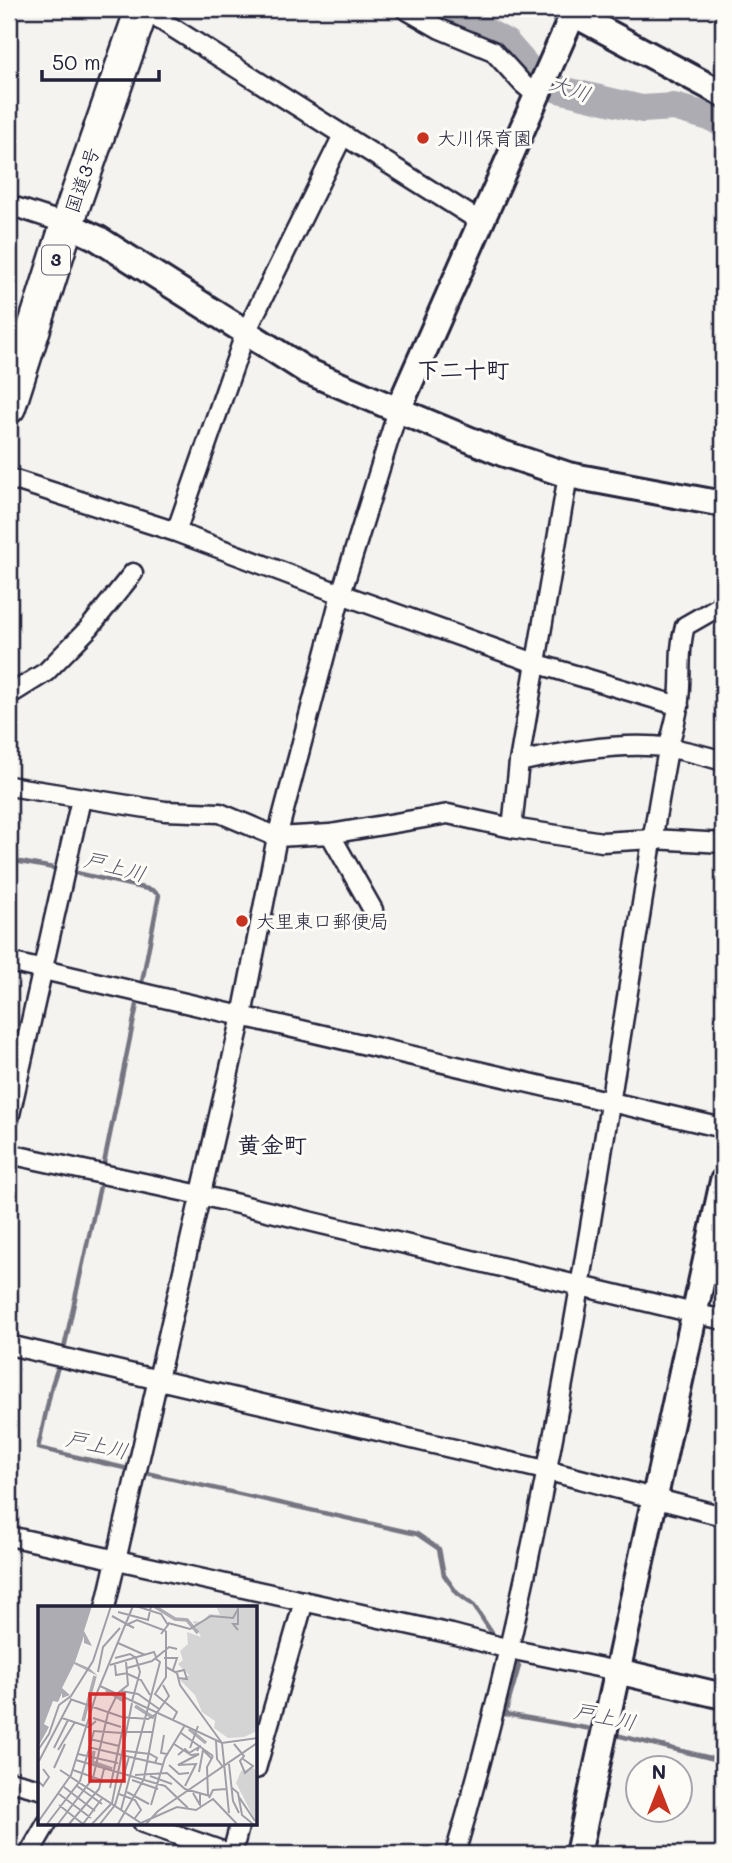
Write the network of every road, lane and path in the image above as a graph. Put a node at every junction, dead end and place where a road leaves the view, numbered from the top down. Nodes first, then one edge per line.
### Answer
1 (405, 9) edge
2 (571, 10) edge
3 (150, 11) edge
4 (540, 85) junction
5 (723, 94) edge
6 (343, 135) junction
7 (9, 205) edge
8 (481, 222) junction
9 (67, 224) junction
10 (245, 334) junction
11 (9, 407) edge
12 (398, 410) junction
13 (568, 475) junction
14 (9, 478) edge
15 (723, 504) edge
16 (176, 532) junction
17 (133, 573) dead end
18 (341, 594) junction
19 (723, 598) edge
20 (535, 663) junction
21 (9, 695) edge
22 (679, 706) junction
23 (669, 747) junction
24 (723, 761) edge
25 (519, 762) junction
26 (9, 786) edge
27 (81, 799) junction
28 (512, 828) junction
29 (330, 834) junction
30 (276, 837) junction
31 (653, 839) junction
32 (723, 843) edge
33 (373, 910) dead end
34 (9, 962) edge
35 (42, 969) junction
36 (242, 1016) junction
37 (610, 1100) junction
38 (9, 1119) edge
39 (723, 1128) edge
40 (9, 1154) edge
41 (723, 1181) edge
42 (200, 1195) junction
43 (580, 1286) junction
44 (695, 1314) junction
45 (723, 1320) edge
46 (9, 1345) edge
47 (159, 1379) junction
48 (545, 1470) junction
49 (654, 1497) junction
50 (723, 1516) edge
51 (9, 1536) edge
52 (116, 1560) junction
53 (304, 1601) junction
54 (105, 1606) edge
55 (509, 1649) junction
56 (617, 1671) junction
57 (723, 1696) edge
58 (257, 1766) edge
59 (9, 1781) edge
60 (38, 1788) edge
61 (46, 1825) edge
62 (149, 1825) edge
63 (239, 1825) edge
64 (29, 1854) edge
65 (232, 1854) edge
66 (455, 1854) edge
67 (578, 1854) edge

1 - 4 street
2 - 4 street
2 - 5 street
3 - 6 street
3 - 9 highway, 国道3号 / 3
4 - 8 street
6 - 8 street
6 - 10 street
7 - 9 street
8 - 12 street
9 - 10 street
9 - 11 highway, 国道3号 / 3
10 - 12 street
10 - 16 street
12 - 13 street
12 - 18 street
13 - 15 street
13 - 20 street
14 - 16 street
16 - 18 street
17 - 21 street
18 - 20 street
18 - 30 street
19 - 22 street
20 - 22 street
20 - 25 street
22 - 23 street
23 - 24 street
23 - 25 street
23 - 31 street
25 - 28 street
26 - 27 street
27 - 30 street
27 - 35 street
28 - 29 street
28 - 31 street
29 - 30 street
29 - 33 street
30 - 36 street
31 - 32 street
31 - 37 street
34 - 35 street
35 - 36 street
35 - 38 street
36 - 37 street
36 - 42 street
37 - 39 street
37 - 43 street
40 - 42 street
41 - 44 street
42 - 43 street
42 - 47 street
43 - 44 street
43 - 48 street
44 - 45 street
44 - 49 street
46 - 47 street
47 - 48 street
47 - 52 street
48 - 49 street
48 - 55 street
49 - 50 street
49 - 56 street
51 - 52 street
52 - 53 street
52 - 54 street
53 - 55 street
53 - 58 street
55 - 56 street
55 - 66 street
56 - 57 street
56 - 67 street
59 - 60 street
61 - 64 street
62 - 65 street
63 - 65 street

